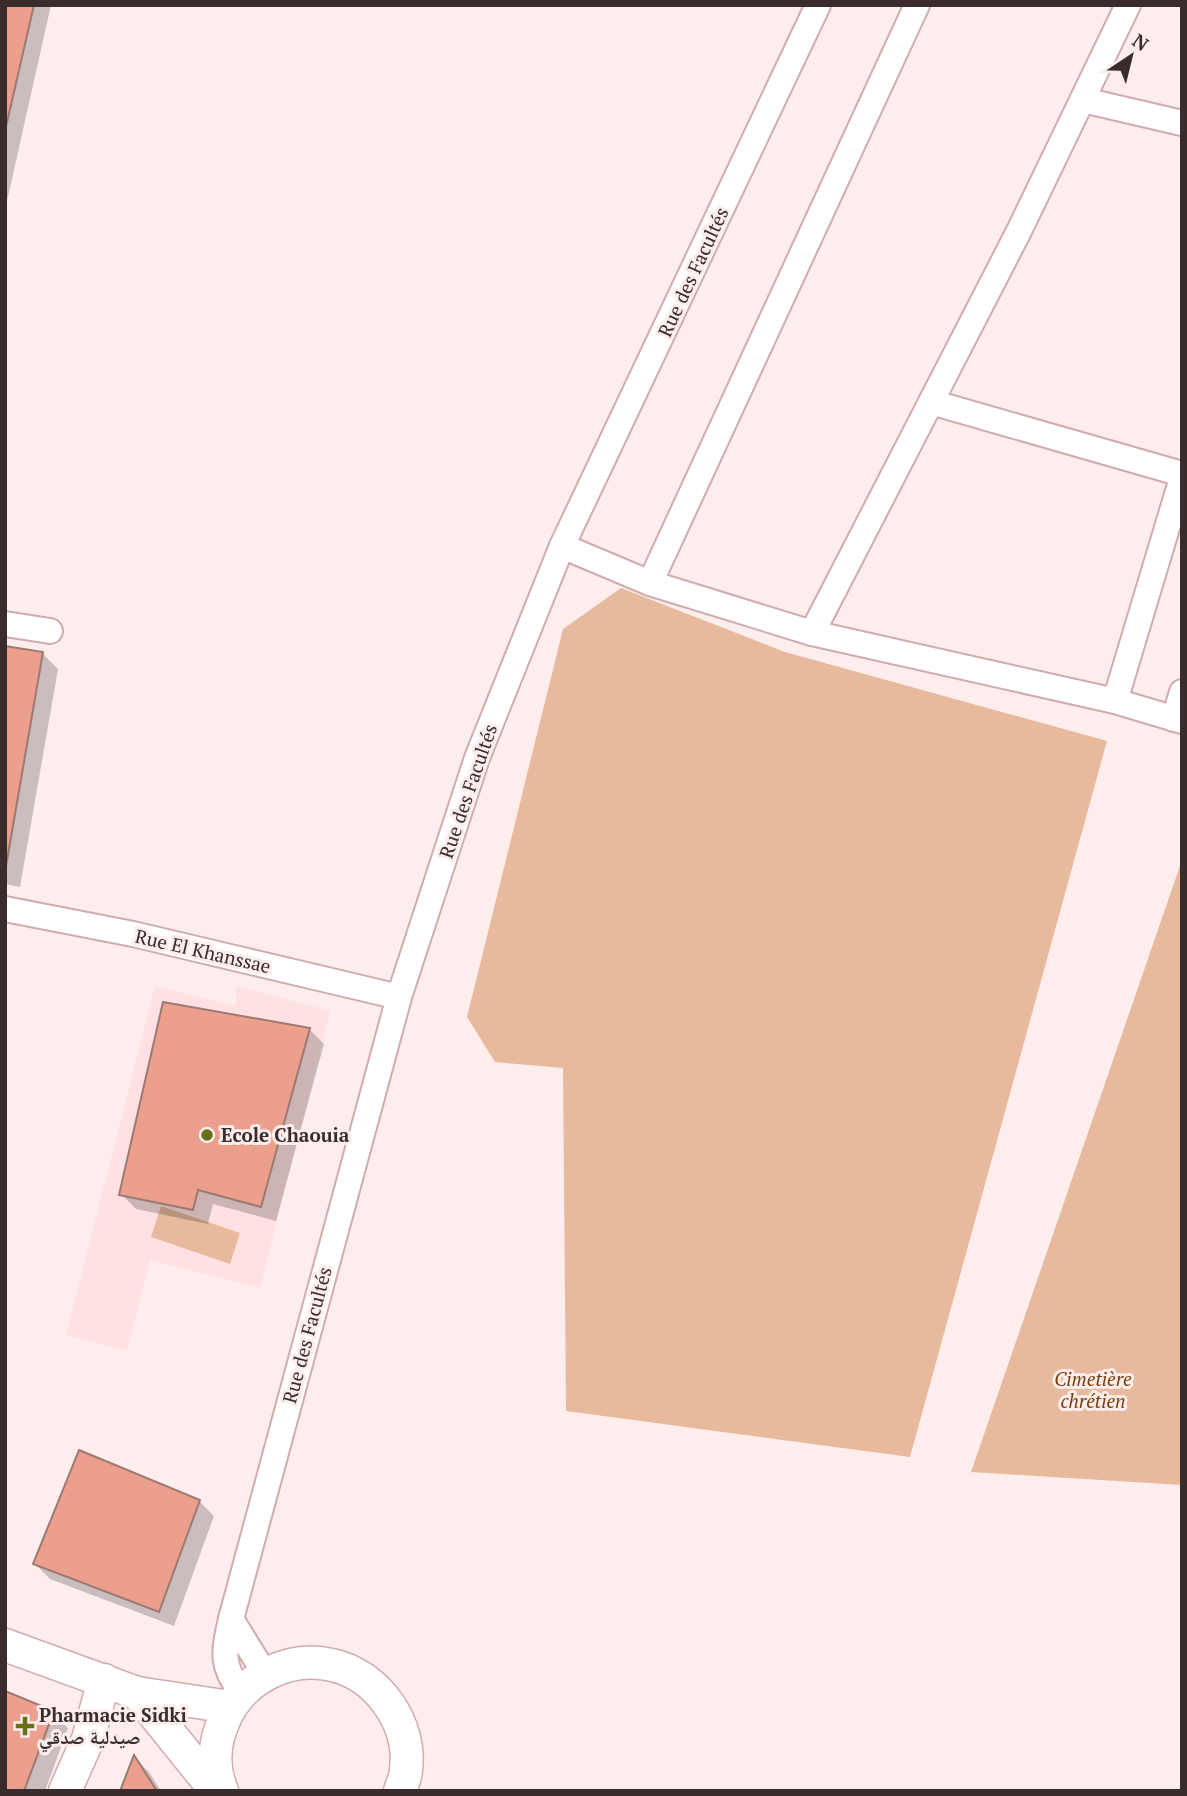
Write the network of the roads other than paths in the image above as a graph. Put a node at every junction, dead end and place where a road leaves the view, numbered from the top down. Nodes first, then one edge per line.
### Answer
1 (818, 5) edge
2 (917, 5) edge
3 (1128, 5) edge
4 (1083, 100) junction
5 (1182, 122) edge
6 (931, 402) junction
7 (1182, 476) edge
8 (562, 545) junction
9 (650, 583) junction
10 (5, 624) edge
11 (50, 631) dead end
12 (812, 634) junction
13 (1182, 692) edge
14 (1115, 701) junction
15 (1178, 720) edge
16 (5, 909) edge
17 (399, 997) junction
18 (5, 1645) edge
19 (104, 1680) junction
20 (245, 1691) junction
21 (137, 1693) junction
22 (65, 1791) edge
23 (216, 1791) edge
24 (222, 1791) edge
25 (400, 1791) edge

1 - 8 street, Rue des Facultés
2 - 9 street
3 - 4 street
4 - 5 street
4 - 6 street
6 - 7 street
6 - 12 street
7 - 14 street
8 - 9 street
8 - 17 street, Rue des Facultés
9 - 12 street
10 - 11 street
12 - 14 street
13 - 15 street
14 - 15 street
16 - 17 street, Rue El Khanssae
17 - 20 street, Rue des Facultés
18 - 19 street
19 - 21 street
19 - 22 street
20 - 21 street
20 - 24 street
20 - 25 street
21 - 23 street

